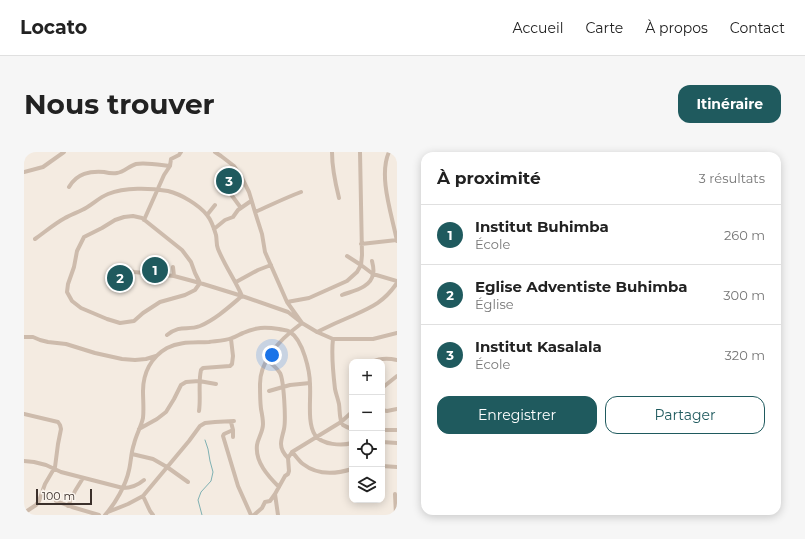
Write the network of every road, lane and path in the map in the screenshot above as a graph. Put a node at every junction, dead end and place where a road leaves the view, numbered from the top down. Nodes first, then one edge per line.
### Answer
1 (64, 152) edge
2 (181, 152) edge
3 (215, 152) edge
4 (332, 152) edge
5 (360, 152) edge
6 (389, 152) edge
7 (170, 166) junction
8 (24, 172) edge
9 (69, 187) dead end
10 (158, 190) junction
11 (226, 191) dead end
12 (301, 192) dead end
13 (339, 198) dead end
14 (252, 201) junction
15 (215, 205) dead end
16 (241, 208) junction
17 (255, 212) junction
18 (207, 215) junction
19 (144, 220) junction
20 (214, 229) junction
21 (35, 239) dead end
22 (397, 240) edge
23 (361, 244) junction
24 (347, 256) dead end
25 (372, 261) dead end
26 (271, 265) junction
27 (361, 265) junction
28 (113, 267) dead end
29 (173, 267) dead end
30 (373, 274) junction
31 (174, 276) junction
32 (236, 282) junction
33 (397, 282) edge
34 (200, 283) junction
35 (342, 295) dead end
36 (242, 296) junction
37 (287, 302) junction
38 (302, 323) junction
39 (290, 332) junction
40 (317, 332) junction
41 (397, 333) edge
42 (167, 335) dead end
43 (24, 337) edge
44 (231, 339) junction
45 (333, 339) junction
46 (156, 356) junction
47 (382, 359) edge
48 (267, 360) junction
49 (397, 360) edge
50 (397, 376) edge
51 (199, 381) junction
52 (310, 383) junction
53 (216, 384) dead end
54 (385, 386) edge
55 (283, 387) junction
56 (269, 391) dead end
57 (397, 409) edge
58 (199, 411) dead end
59 (385, 411) edge
60 (24, 414) edge
61 (349, 415) edge
62 (341, 422) junction
63 (349, 428) edge
64 (139, 430) junction
65 (233, 430) junction
66 (385, 430) edge
67 (397, 430) edge
68 (233, 437) dead end
69 (316, 437) junction
70 (385, 442) edge
71 (397, 443) edge
72 (349, 444) edge
73 (292, 452) junction
74 (132, 454) junction
75 (288, 458) junction
76 (24, 461) edge
77 (385, 466) edge
78 (167, 467) junction
79 (397, 467) edge
80 (54, 469) junction
81 (349, 470) edge
82 (83, 478) junction
83 (144, 480) dead end
84 (188, 482) dead end
85 (279, 487) junction
86 (123, 488) junction
87 (275, 494) junction
88 (395, 494) dead end
89 (143, 496) junction
90 (56, 501) dead end
91 (68, 506) junction
92 (24, 513) edge
93 (106, 514) edge
94 (99, 515) edge
95 (153, 515) edge
96 (253, 515) edge
97 (278, 515) edge
98 (396, 515) edge

1 - 8 street
2 - 7 street
3 - 14 street
4 - 13 street
5 - 23 street
6 - 22 street
7 - 9 street
7 - 10 street
10 - 18 street
10 - 19 street
10 - 21 street
11 - 16 street
12 - 17 street
14 - 16 street
14 - 17 street
15 - 18 street
16 - 20 street
17 - 26 street
18 - 20 street
19 - 34 street
19 - 34 street
20 - 32 street
22 - 23 street
23 - 27 street
24 - 27 street
25 - 30 street
26 - 32 street
26 - 37 street
27 - 30 street
27 - 37 street
28 - 31 street
29 - 31 street
30 - 33 street
30 - 35 street
31 - 34 street
32 - 36 street
33 - 40 street
34 - 36 street
36 - 38 street
36 - 42 street
37 - 38 street
38 - 39 street
38 - 40 street
39 - 44 street
39 - 48 street
39 - 52 street
40 - 45 street
41 - 45 street
43 - 46 street
44 - 46 street
44 - 51 street
45 - 62 street
46 - 64 street
47 - 49 street
48 - 55 street
48 - 85 street
50 - 54 street
51 - 53 street
51 - 58 street
51 - 64 street
52 - 55 street
52 - 69 street
55 - 56 street
55 - 75 street
57 - 59 street
60 - 80 street
61 - 62 street
62 - 63 street
62 - 69 street
64 - 74 street
65 - 68 street
65 - 78 street
65 - 96 street
66 - 67 street
69 - 72 street
69 - 73 street
70 - 71 street
73 - 75 street
73 - 81 street
74 - 78 street
74 - 86 street
75 - 85 street
76 - 80 street
77 - 79 street
78 - 84 street
78 - 89 street
80 - 82 street
80 - 92 street
82 - 86 street
82 - 91 street
83 - 86 street
85 - 87 street
86 - 93 street
87 - 96 street
87 - 97 street
88 - 98 street
89 - 93 street
89 - 95 street
90 - 91 street
91 - 94 street

